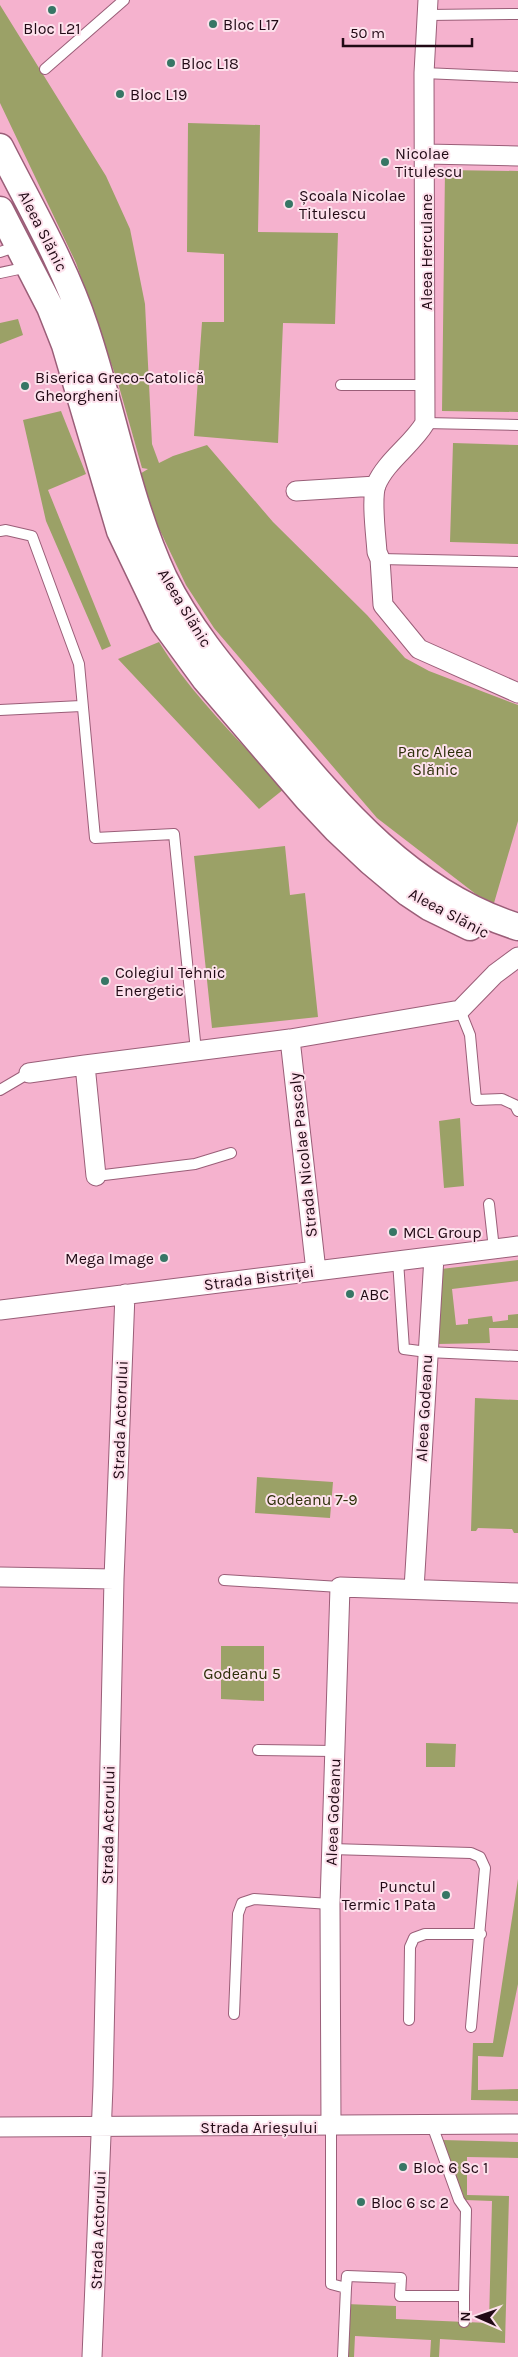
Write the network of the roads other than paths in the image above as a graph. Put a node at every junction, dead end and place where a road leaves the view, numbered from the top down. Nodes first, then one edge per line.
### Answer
1 (124, 0) edge
2 (428, 7) edge
3 (518, 14) edge
4 (45, 69) dead end
5 (424, 73) junction
6 (518, 76) edge
7 (0, 147) edge
8 (426, 154) junction
9 (518, 156) edge
10 (0, 210) edge
11 (16, 255) edge
12 (0, 273) edge
13 (341, 385) dead end
14 (426, 385) junction
15 (425, 423) junction
16 (518, 425) edge
17 (376, 486) junction
18 (296, 491) dead end
19 (0, 531) edge
20 (380, 559) junction
21 (518, 562) edge
22 (518, 693) edge
23 (81, 706) junction
24 (0, 710) edge
25 (518, 927) edge
26 (518, 944) edge
27 (518, 957) edge
28 (460, 1010) junction
29 (290, 1039) junction
30 (196, 1051) junction
31 (85, 1065) junction
32 (28, 1073) joint
33 (0, 1090) edge
34 (518, 1111) edge
35 (231, 1153) dead end
36 (96, 1176) joint
37 (489, 1204) dead end
38 (518, 1246) edge
39 (494, 1249) junction
40 (434, 1257) junction
41 (398, 1262) junction
42 (316, 1271) junction
43 (125, 1294) junction
44 (0, 1310) edge
45 (426, 1352) junction
46 (518, 1356) edge
47 (0, 1577) edge
48 (114, 1578) junction
49 (224, 1580) dead end
50 (340, 1587) junction
51 (414, 1589) junction
52 (518, 1593) edge
53 (258, 1750) dead end
54 (334, 1752) junction
55 (331, 1849) junction
56 (330, 1904) junction
57 (481, 1934) junction
58 (234, 2014) dead end
59 (409, 2020) dead end
60 (471, 2026) dead end
61 (518, 2124) edge
62 (331, 2126) junction
63 (432, 2126) junction
64 (0, 2127) edge
65 (102, 2128) junction
66 (346, 2288) junction
67 (464, 2296) junction
68 (464, 2322) dead end
69 (92, 2357) edge
70 (343, 2357) edge

1 - 4 lane
2 - 3 lane
2 - 5 street, Aleea Herculane
5 - 6 lane
5 - 8 street, Aleea Herculane
7 - 25 main road, Aleea Slănic
8 - 9 street
8 - 14 street, Aleea Herculane
10 - 11 main road, Aleea Slănic
11 - 12 lane
11 - 26 main road, Aleea Slănic
13 - 14 lane
14 - 15 street, Aleea Herculane
15 - 16 lane
15 - 17 street
17 - 18 street
17 - 20 street
19 - 23 lane
20 - 21 lane
20 - 22 street
23 - 24 lane
23 - 30 lane
27 - 28 street
28 - 29 street
28 - 34 lane
29 - 30 street
29 - 42 street, Strada Nicolae Pascaly
30 - 31 street
31 - 32 street
31 - 36 street
32 - 33 lane
35 - 36 lane
37 - 39 lane
38 - 39 street, Strada Bistriței
39 - 40 street, Strada Bistriței
40 - 41 street, Strada Bistriței
40 - 45 street, Aleea Godeanu
41 - 42 street, Strada Bistriței
41 - 45 lane
42 - 43 street, Strada Bistriței
43 - 44 street, Strada Bistriței
43 - 48 street, Strada Actorului
45 - 46 lane
45 - 51 street, Aleea Godeanu
47 - 48 street
48 - 65 street, Strada Actorului
49 - 50 lane
50 - 51 street
50 - 54 street, Aleea Godeanu
51 - 52 street
53 - 54 lane
54 - 55 street, Aleea Godeanu
55 - 56 street, Aleea Godeanu
55 - 57 lane
56 - 58 lane
56 - 62 street, Aleea Godeanu
57 - 59 lane
57 - 60 lane
61 - 63 street, Strada Arieșului
62 - 63 street, Strada Arieșului
62 - 65 street, Strada Arieșului
62 - 66 lane
63 - 67 lane
64 - 65 street, Strada Arieșului
65 - 69 street, Strada Actorului
66 - 67 lane
66 - 70 lane
67 - 68 lane

